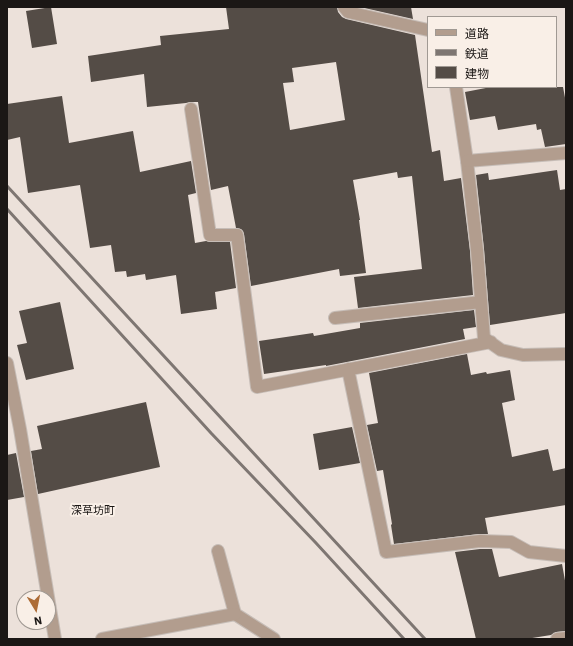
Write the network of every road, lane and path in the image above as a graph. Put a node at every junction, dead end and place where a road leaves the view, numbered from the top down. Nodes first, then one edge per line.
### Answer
1 (344, 7) edge
2 (427, 30) edge
3 (456, 88) edge
4 (192, 109) dead end
5 (566, 153) edge
6 (467, 161) junction
7 (481, 302) junction
8 (335, 318) dead end
9 (491, 342) junction
10 (566, 354) edge
11 (7, 363) edge
12 (348, 369) junction
13 (218, 551) dead end
14 (566, 556) edge
15 (235, 614) junction
16 (566, 638) edge
17 (55, 639) edge
18 (102, 639) edge
19 (274, 639) edge
20 (557, 639) edge

1 - 2 street
3 - 6 street
4 - 12 street
5 - 6 street
6 - 7 street
7 - 8 street
7 - 9 street
9 - 10 street
9 - 12 street
11 - 17 street
12 - 14 street
13 - 15 street
15 - 18 street
15 - 19 street
16 - 20 street

